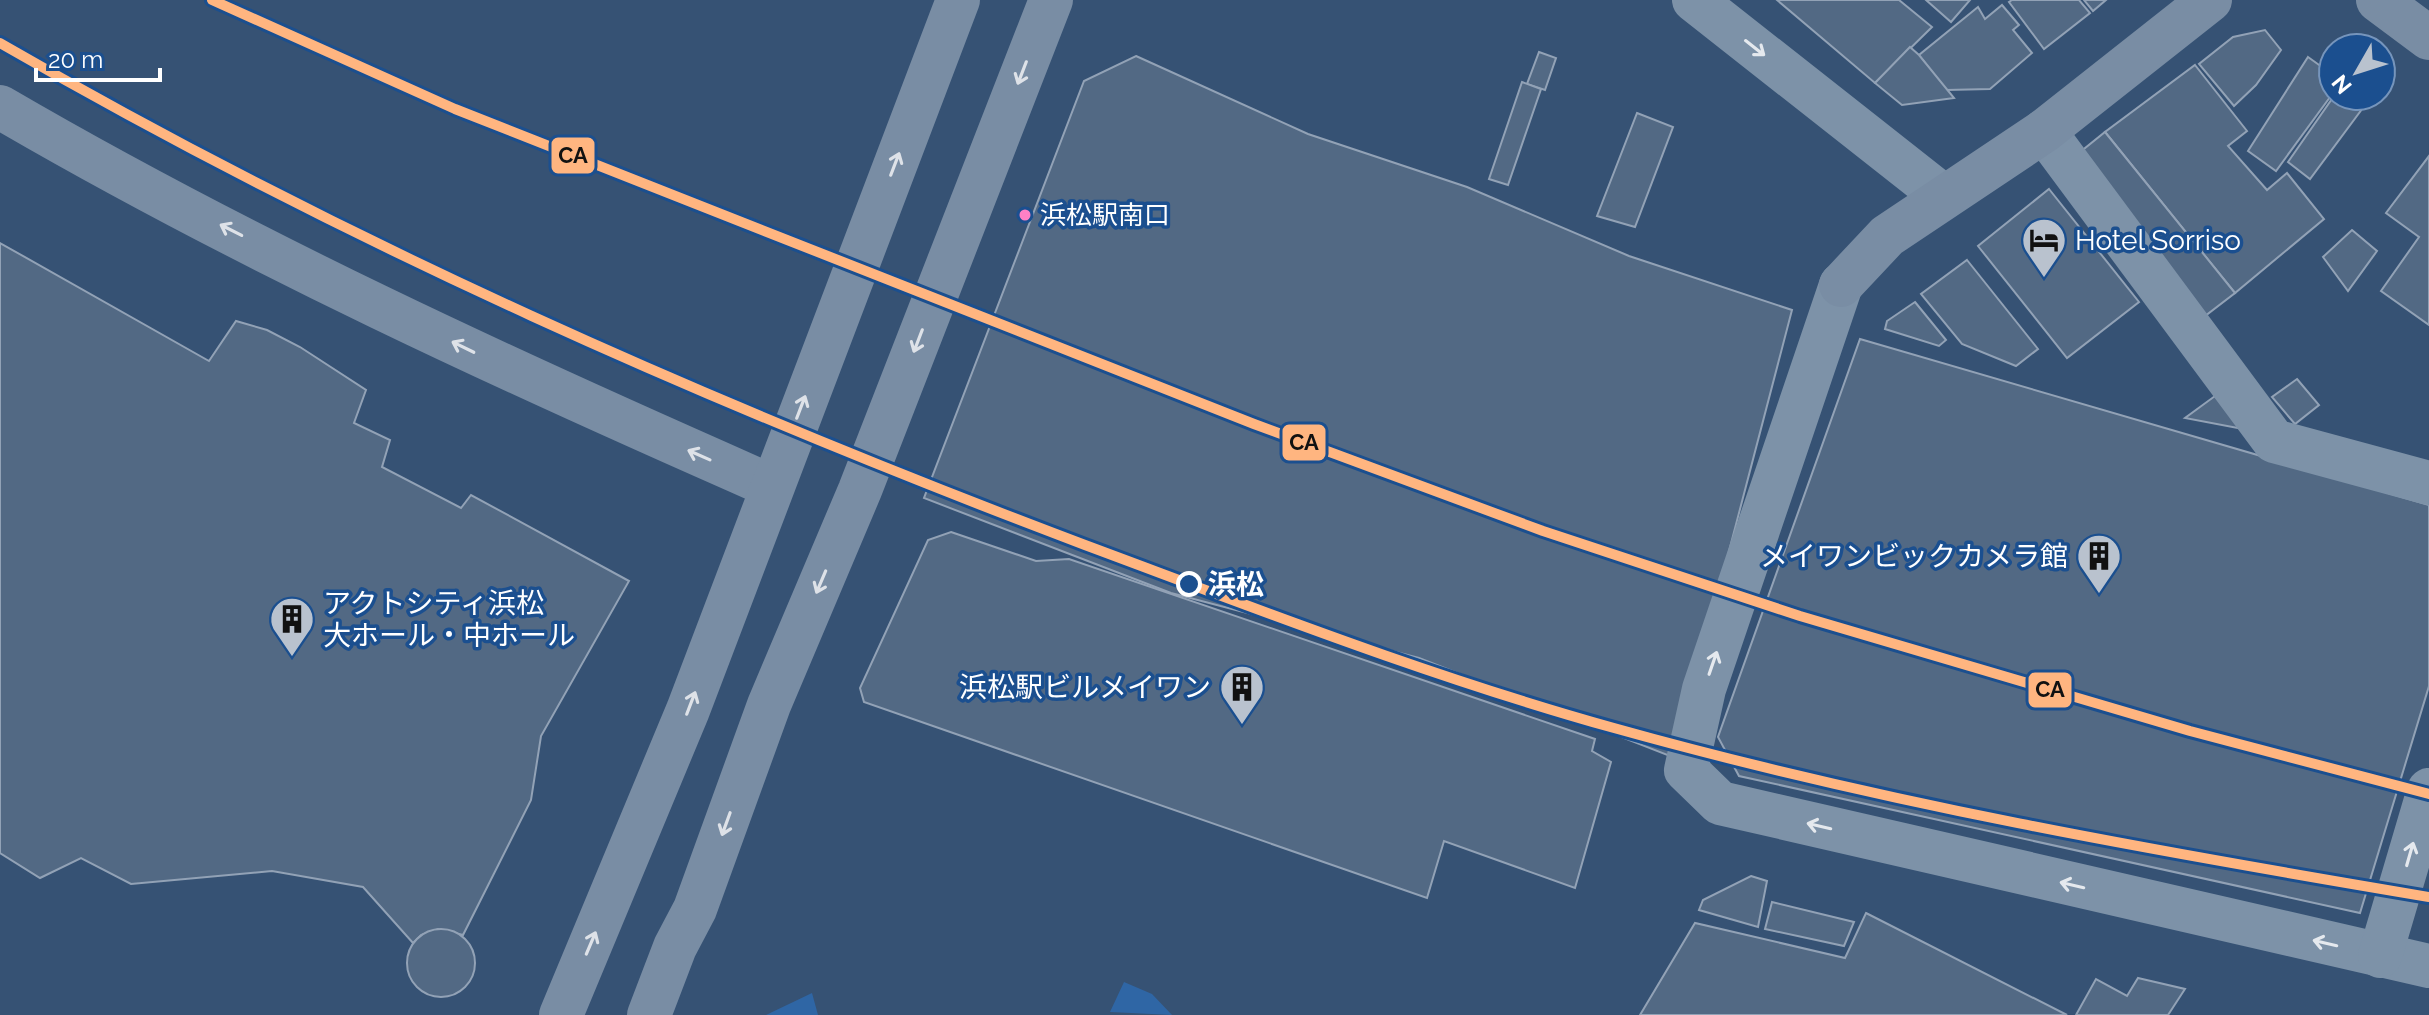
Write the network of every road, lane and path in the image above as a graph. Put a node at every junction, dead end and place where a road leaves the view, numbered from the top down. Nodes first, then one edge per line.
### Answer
1 (958, 0) edge
2 (1051, 0) edge
3 (1694, 0) edge
4 (2210, 0) edge
5 (2378, 0) edge
6 (2429, 38) edge
7 (0, 107) edge
8 (2044, 131) junction
9 (1943, 196) junction
10 (2429, 483) edge
11 (771, 486) junction
12 (2429, 790) edge
13 (2380, 956) junction
14 (2429, 966) edge
15 (561, 1015) edge
16 (649, 1015) edge

11 -> 1 street
2 -> 16 street
3 -> 9 street
4 - 8 street
5 - 6 street
11 -> 7 street
8 - 9 street
8 - 10 street
13 -> 9 street
15 -> 11 street
13 -> 12 street
13 - 14 street

